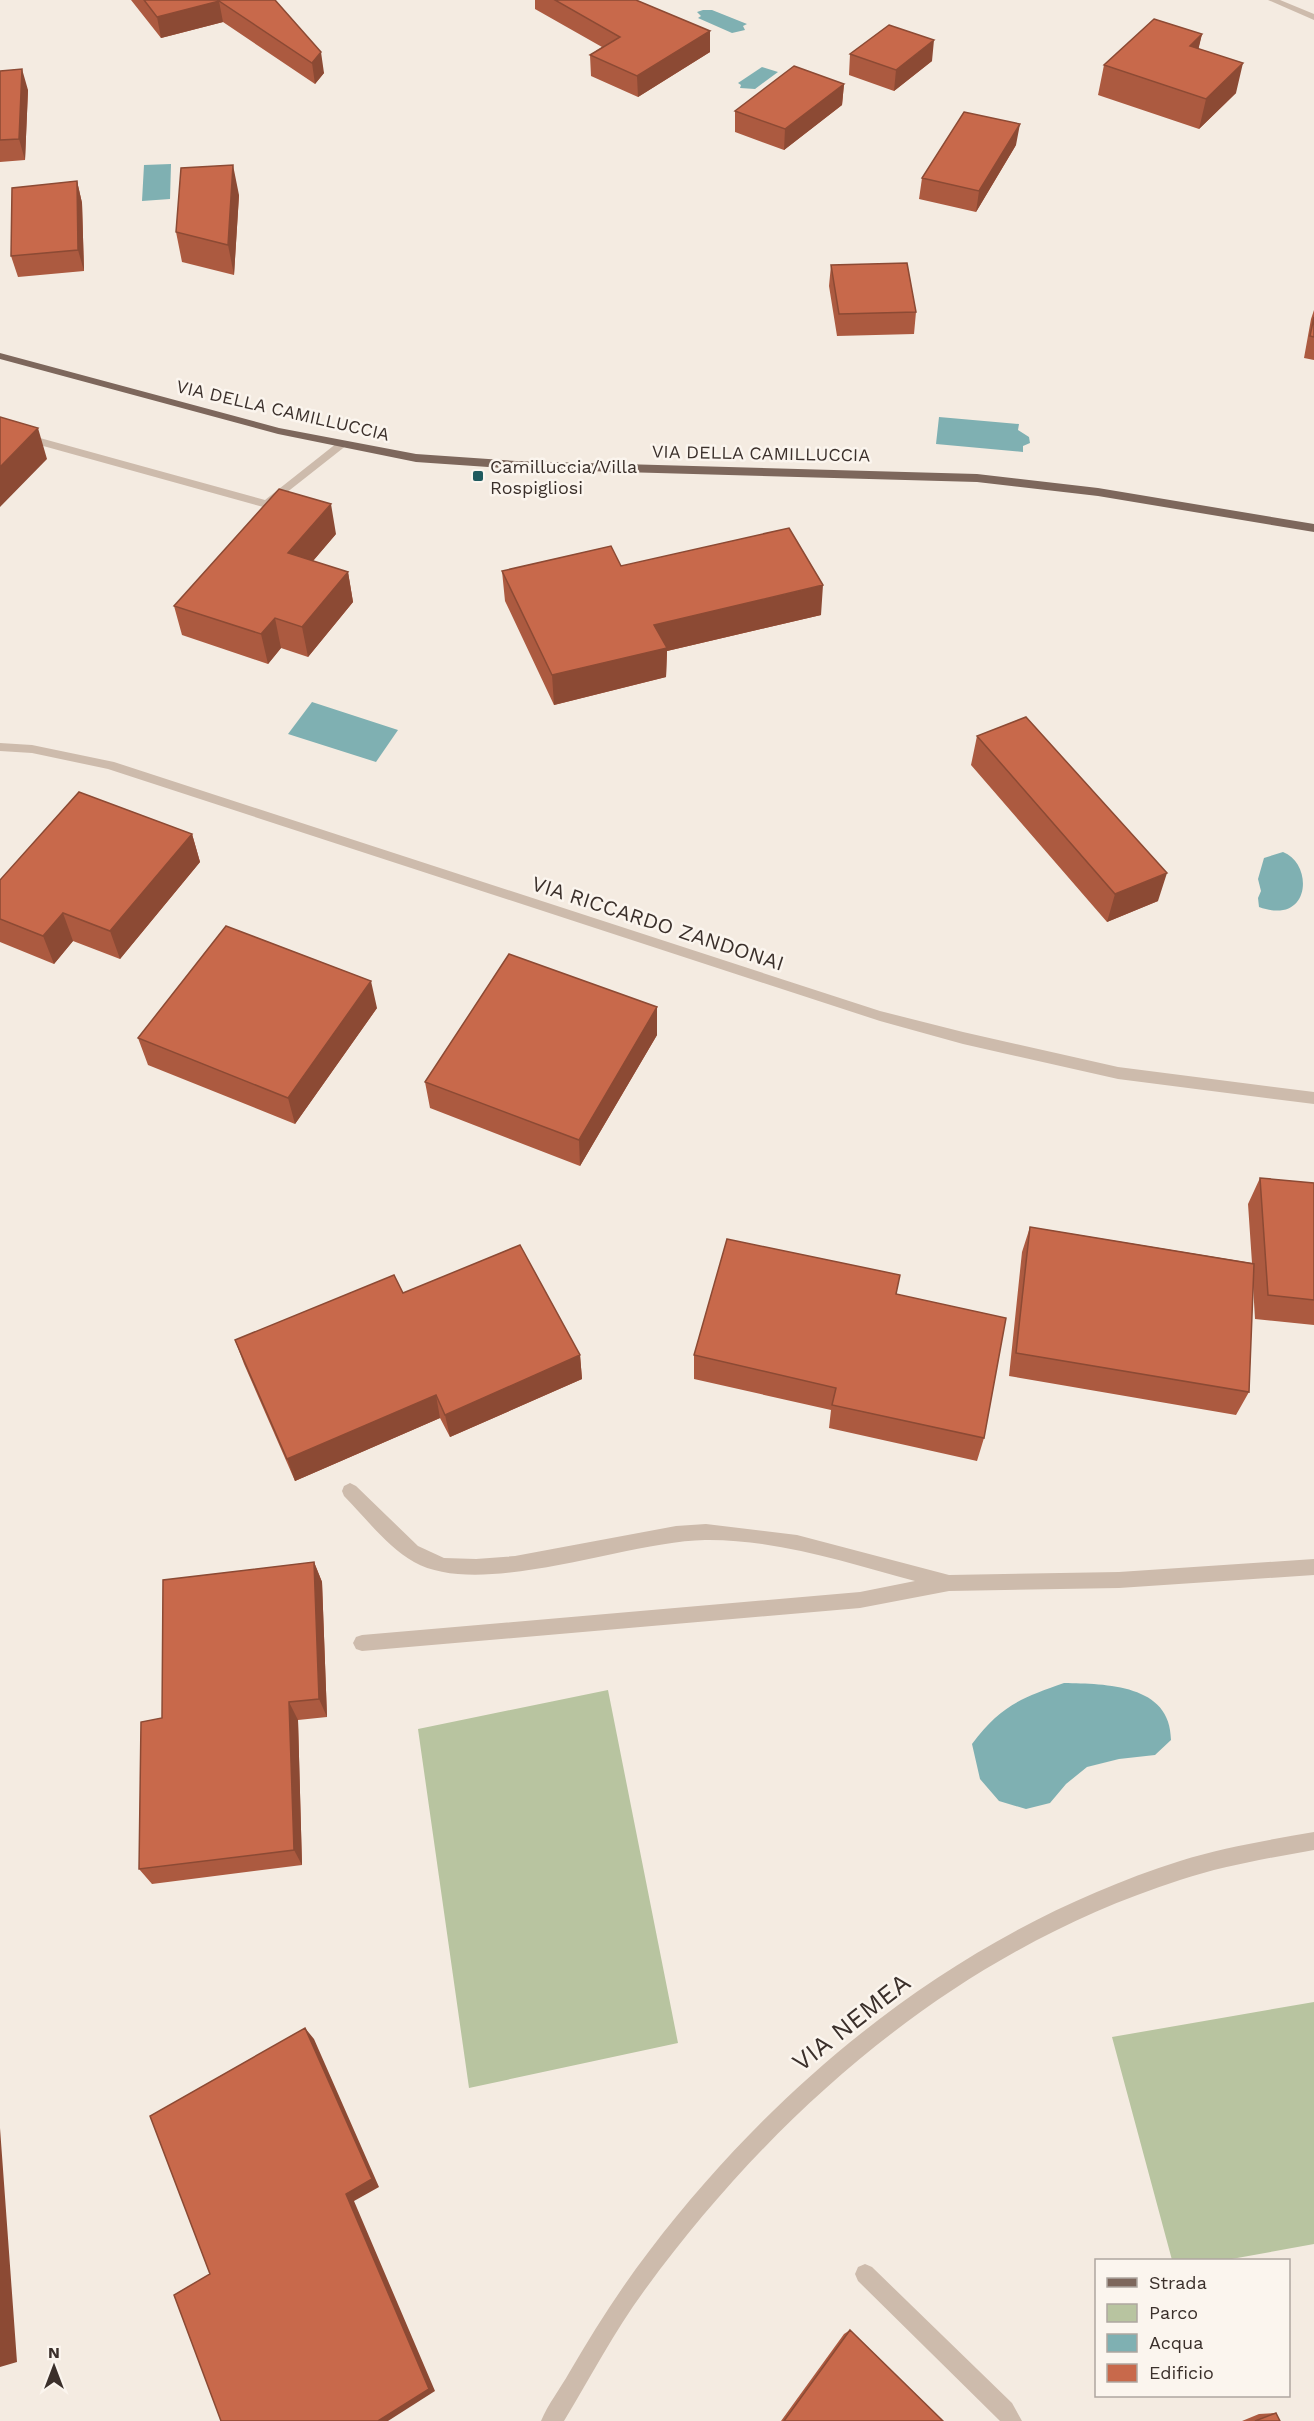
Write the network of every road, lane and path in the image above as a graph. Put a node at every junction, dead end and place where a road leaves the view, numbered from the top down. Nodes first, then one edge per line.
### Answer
1 (1272, 0) edge
2 (1314, 17) edge
3 (0, 356) edge
4 (0, 430) edge
5 (341, 445) junction
6 (1314, 528) edge
7 (0, 747) edge
8 (1314, 1098) edge
9 (351, 1491) dead end
10 (1314, 1567) edge
11 (949, 1583) junction
12 (362, 1643) dead end
13 (1314, 1841) edge
14 (865, 2274) dead end
15 (552, 2421) edge
16 (1011, 2421) edge

1 - 2 street
3 - 5 main road, VIA DELLA CAMILLUCCIA
4 - 5 street
5 - 6 main road, VIA DELLA CAMILLUCCIA
7 - 8 street, VIA RICCARDO ZANDONAI
9 - 11 street
10 - 11 street
11 - 12 street
13 - 15 street, VIA NEMEA
14 - 16 street

